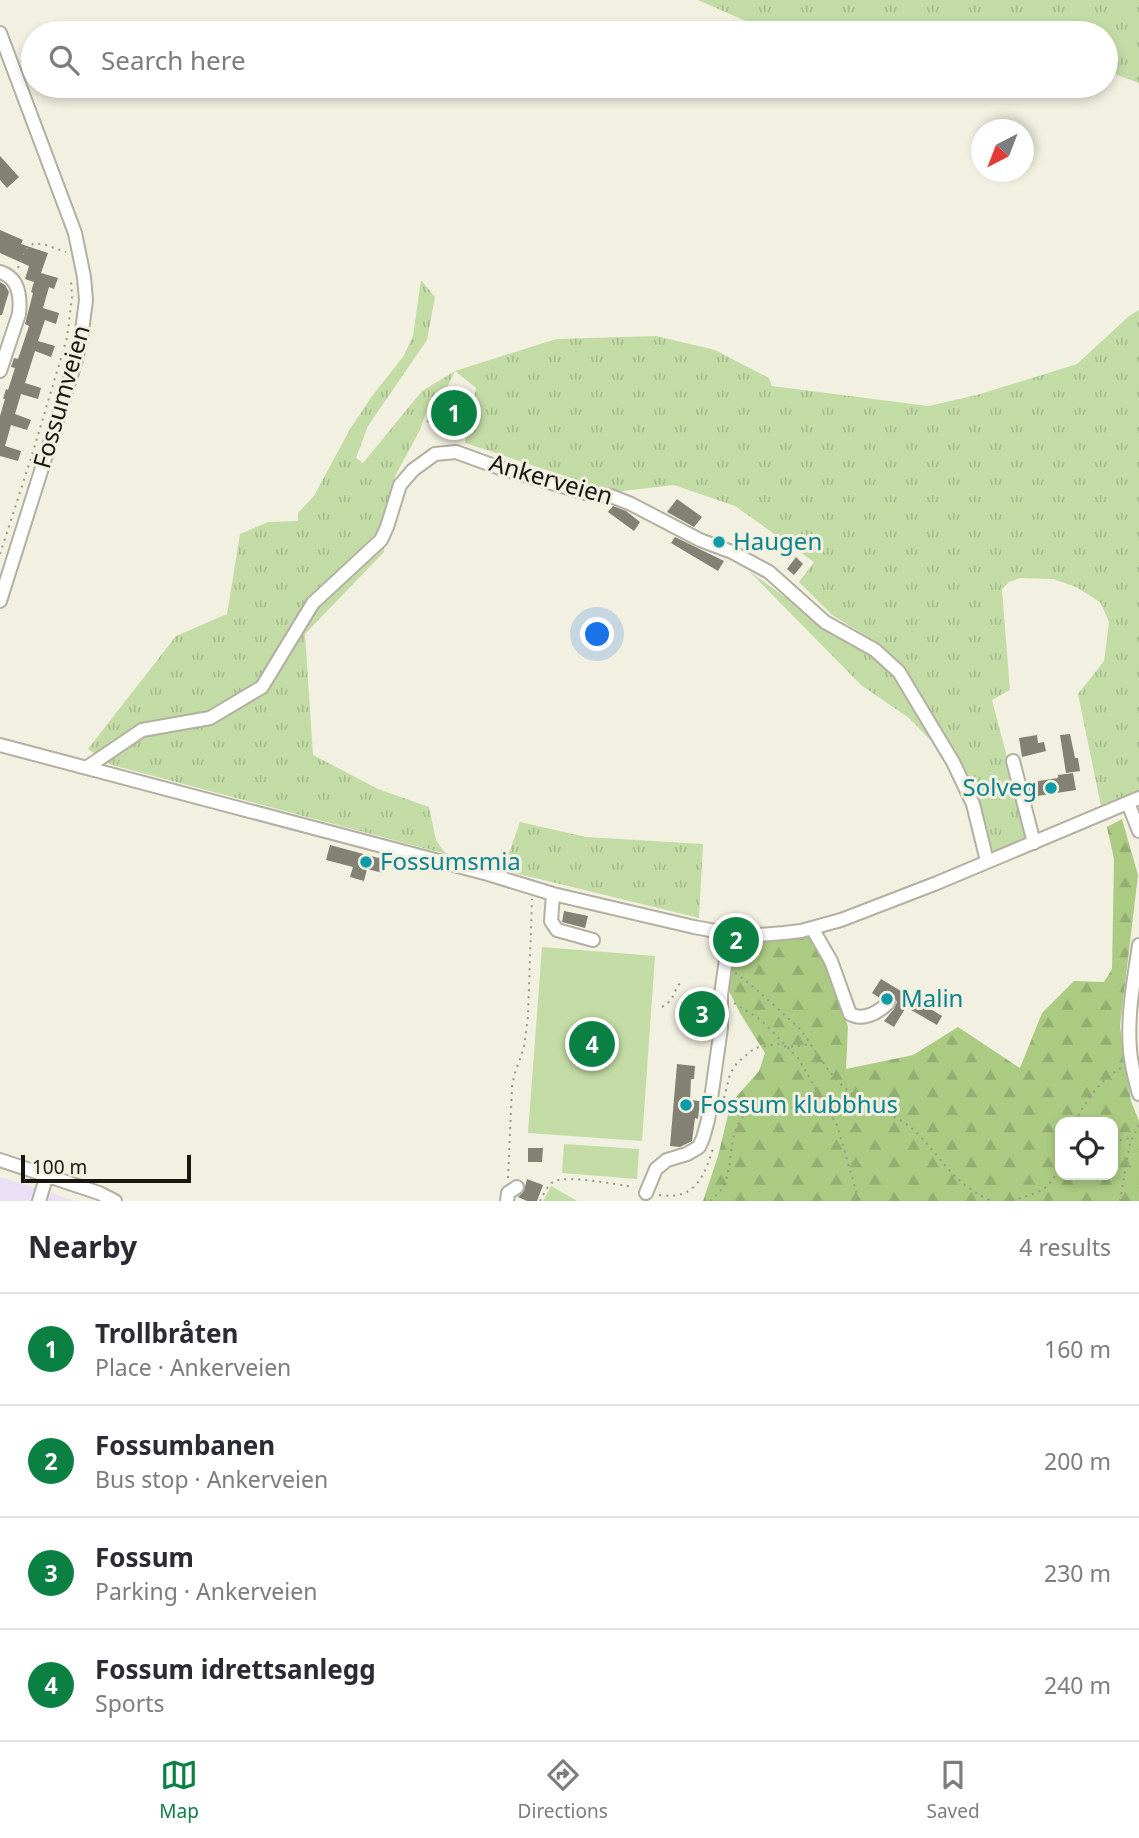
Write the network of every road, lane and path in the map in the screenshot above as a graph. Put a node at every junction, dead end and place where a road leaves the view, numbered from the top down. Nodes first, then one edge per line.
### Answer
1 (0, 33) edge
2 (21, 89) edge
3 (24, 98) edge
4 (70, 251) dead end
5 (5, 274) edge
6 (71, 274) dead end
7 (0, 371) edge
8 (0, 554) edge
9 (0, 601) edge
10 (0, 745) edge
11 (1013, 761) dead end
12 (86, 768) junction
13 (1134, 800) edge
14 (1139, 831) edge
15 (1034, 843) junction
16 (987, 861) junction
17 (534, 888) junction
18 (553, 894) junction
19 (812, 928) junction
20 (726, 933) junction
21 (593, 940) dead end
22 (1139, 945) edge
23 (726, 966) junction
24 (683, 981) dead end
25 (721, 995) junction
26 (888, 1003) dead end
27 (662, 1007) dead end
28 (811, 1044) junction
29 (788, 1047) junction
30 (1132, 1063) junction
31 (1139, 1094) edge
32 (820, 1096) junction
33 (1077, 1117) edge
34 (1139, 1125) edge
35 (1131, 1137) junction
36 (1118, 1141) edge
37 (0, 1160) edge
38 (47, 1175) junction
39 (1055, 1177) edge
40 (646, 1193) joint
41 (510, 1194) edge
42 (661, 1195) dead end
43 (982, 1197) junction
44 (39, 1201) edge
45 (115, 1201) edge
46 (540, 1201) edge
47 (660, 1201) edge
48 (710, 1201) edge
49 (859, 1201) edge
50 (975, 1201) edge
51 (991, 1201) edge
52 (1012, 1201) edge
53 (1120, 1201) edge

1 - 2 street, Fossumveien
3 - 9 street, Fossumveien
4 - 5 path
5 - 7 street
6 - 8 path
10 - 12 street
11 - 15 street
12 - 16 street, Ankerveien
12 - 17 street
13 - 14 street
13 - 15 street
15 - 16 street
16 - 19 street
17 - 18 street
17 - 41 path
18 - 20 street
18 - 21 street
19 - 20 street
19 - 26 street
20 - 23 street
22 - 30 street
23 - 25 street
23 - 28 path
24 - 27 path
25 - 29 path
25 - 40 street
28 - 29 path
28 - 43 path
29 - 32 path
30 - 31 street
30 - 33 path
32 - 48 path
32 - 49 path
34 - 35 path
35 - 36 path
35 - 53 path
37 - 38 street
38 - 44 street
38 - 45 street
39 - 52 path
40 - 46 path
42 - 47 path
43 - 50 path
43 - 51 path

